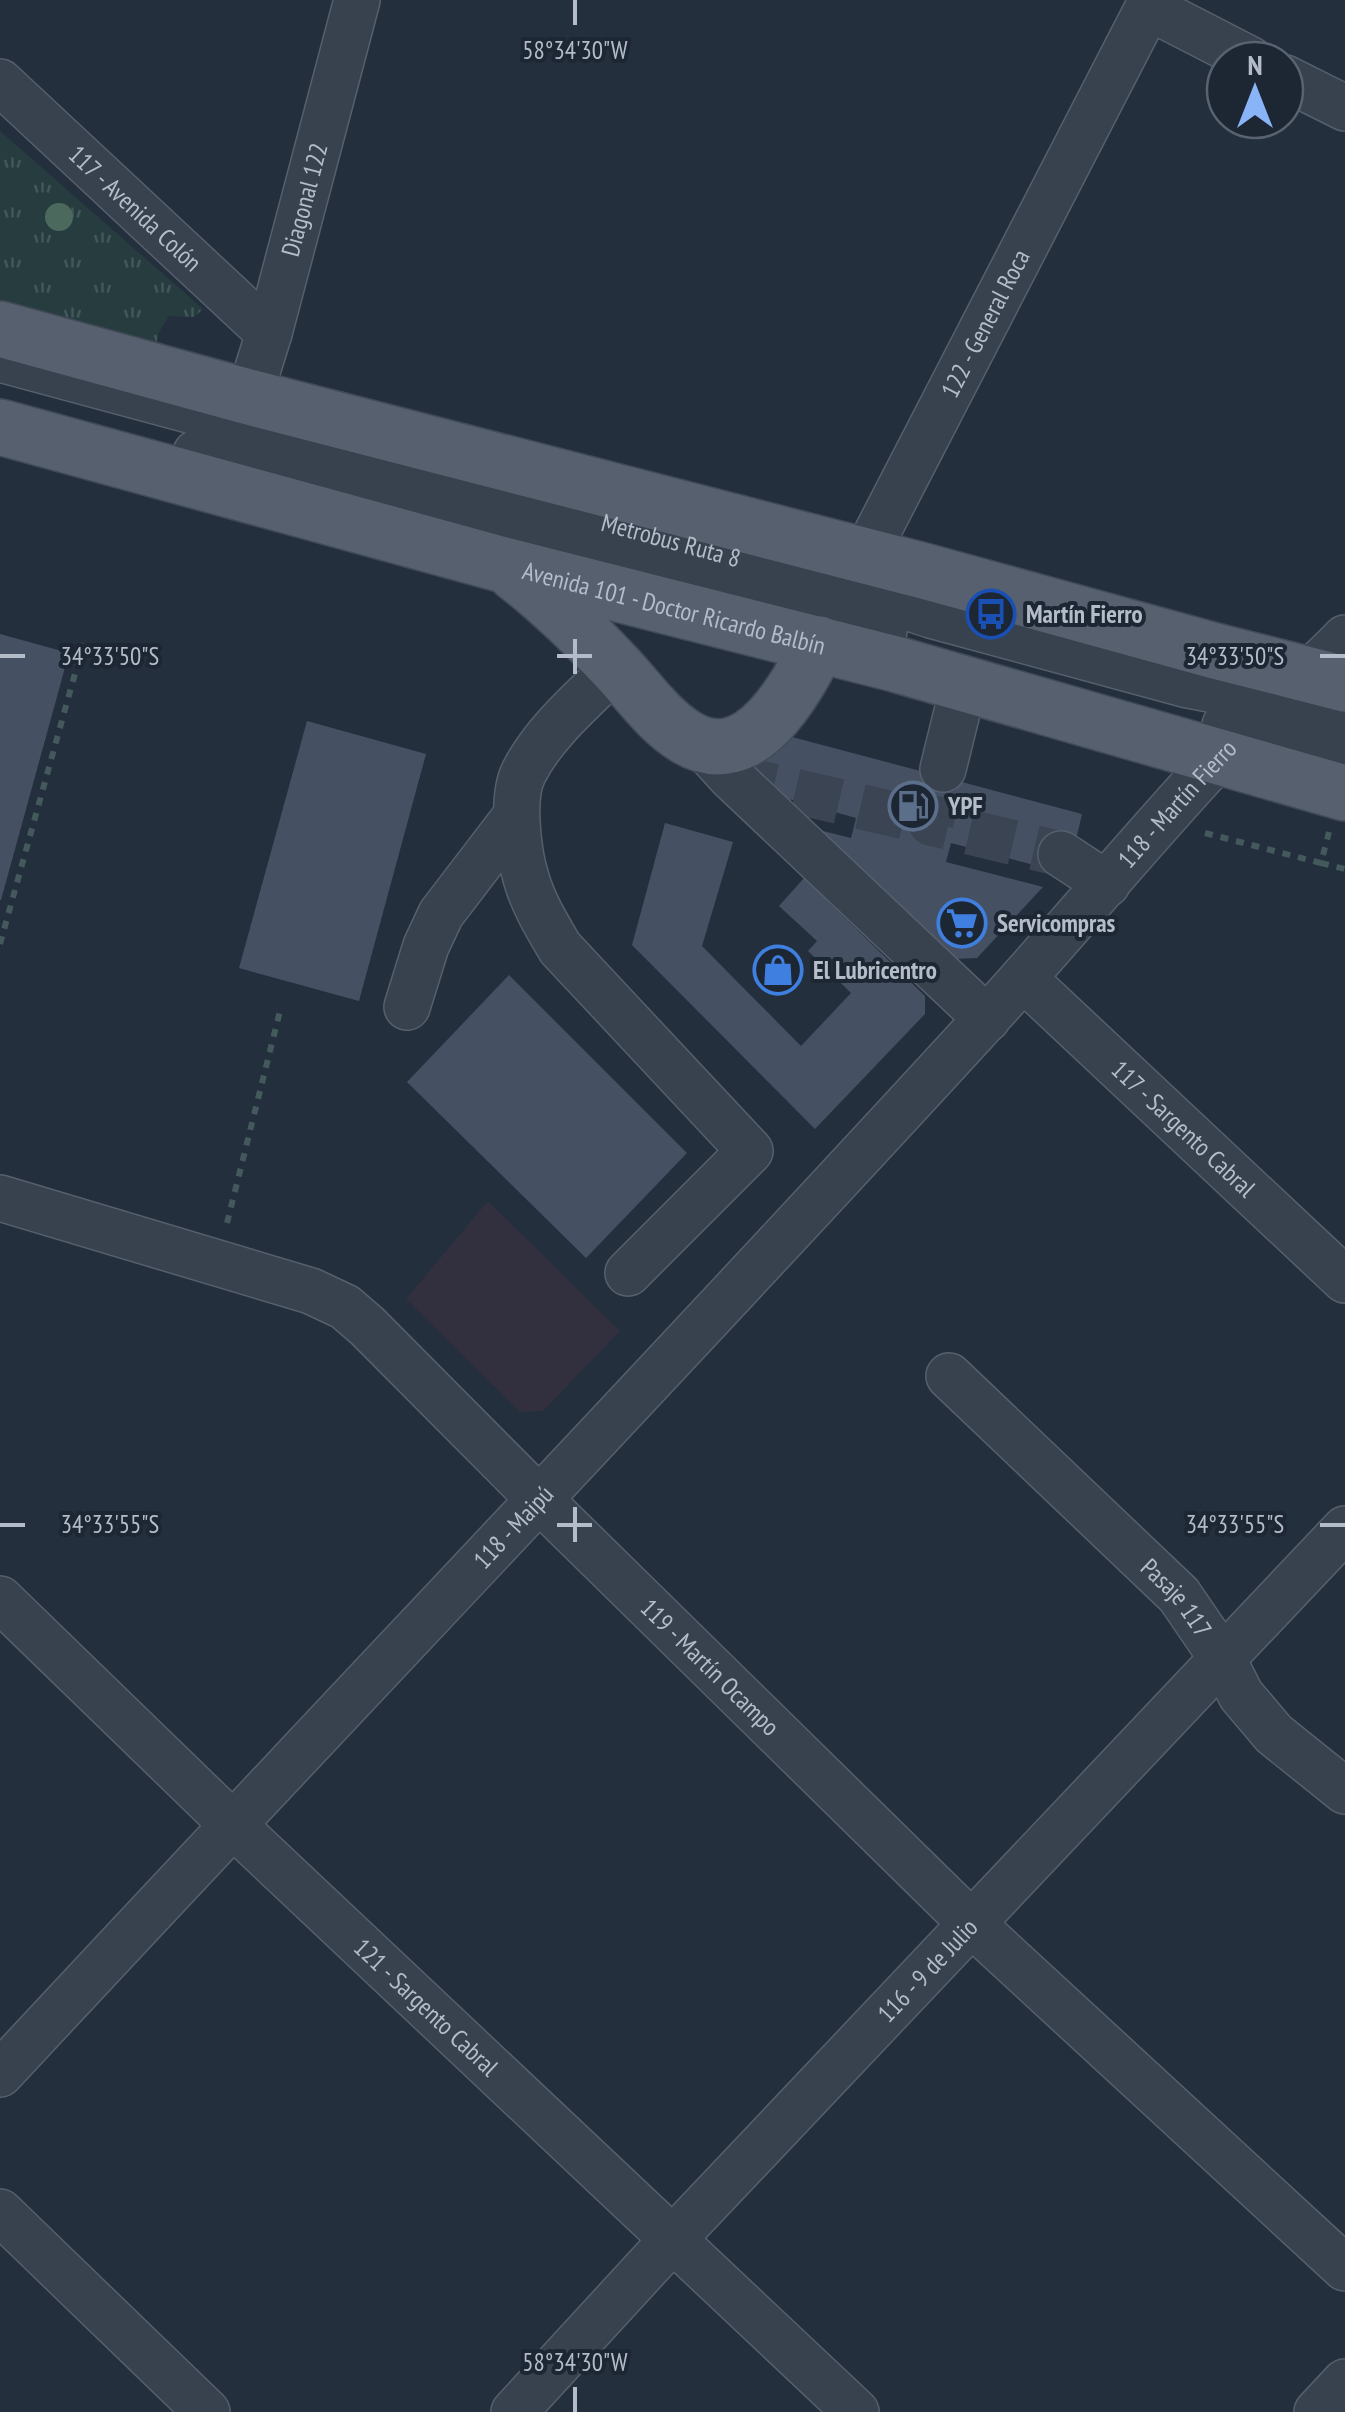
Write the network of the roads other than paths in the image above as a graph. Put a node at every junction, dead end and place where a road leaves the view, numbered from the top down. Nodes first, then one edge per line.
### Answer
1 (357, 0) edge
2 (1150, 4) edge
3 (1215, 40) edge
4 (0, 82) edge
5 (1305, 88) edge
6 (1345, 108) edge
7 (0, 329) edge
8 (269, 333) junction
9 (0, 359) edge
10 (249, 398) junction
11 (0, 402) edge
12 (0, 427) edge
13 (504, 565) junction
14 (840, 601) junction
15 (616, 667) junction
16 (964, 684) junction
17 (1290, 698) edge
18 (1345, 715) edge
19 (702, 745) junction
20 (943, 770) tunnel mouth
21 (1343, 778) edge
22 (516, 816) junction
23 (1061, 854) tunnel mouth
24 (1107, 884) junction
25 (1024, 978) junction
26 (407, 1007) dead end
27 (987, 1019) junction
28 (0, 1198) edge
29 (628, 1273) dead end
30 (1345, 1280) edge
31 (948, 1376) dead end
32 (540, 1500) junction
33 (1345, 1529) edge
34 (0, 1599) edge
35 (1222, 1658) junction
36 (1345, 1792) edge
37 (232, 1824) junction
38 (972, 1924) junction
39 (0, 2074) edge
40 (0, 2212) edge
41 (673, 2239) junction
42 (1345, 2268) edge
43 (1345, 2382) edge
44 (207, 2412) edge
45 (514, 2412) edge
46 (856, 2412) edge
47 (1316, 2412) edge

1 - 8 street, Diagonal 122
2 - 3 street
2 - 14 street, 122 - General Roca
4 - 8 street, 117 - Avenida Colón
5 - 6 street
7 - 10 main road, Avenida 101 - Doctor Ricardo Balbín
8 - 10 street, Diagonal 122
9 - 14 street, Metrobus Ruta 8
10 - 14 main road, Avenida 101 - Doctor Ricardo Balbín
11 - 14 street, Metrobus Ruta 8
12 - 13 main road, Avenida 101 - Doctor Ricardo Balbín
13 - 14 main road, Avenida 101 - Doctor Ricardo Balbín
13 - 15 main road
14 - 16 main road, Avenida 101 - Doctor Ricardo Balbín
14 - 17 main road, Avenida 101 - Doctor Ricardo Balbín
14 - 17 street, Metrobus Ruta 8
14 - 19 main road
15 - 19 main road
15 - 22 street
16 - 17 main road, Avenida 101 - Doctor Ricardo Balbín
16 - 20 street
17 - 18 street, Metrobus Ruta 8
17 - 21 main road, Avenida 101 - Doctor Ricardo Balbín
17 - 24 street, 118 - Martín Fierro
19 - 27 street
22 - 26 street
22 - 29 street
23 - 24 street
24 - 25 street, 118 - Martín Fierro
25 - 27 street, 118 - Maipú
25 - 30 street, 117 - Sargento Cabral
27 - 32 street, 118 - Maipú
28 - 32 street, 119 - Martín Ocampo
31 - 35 street, Pasaje 117
32 - 37 street, 118 - Maipú
32 - 38 street, 119 - Martín Ocampo
33 - 35 street, 116 - 9 de Julio
34 - 37 street, 121 - Sargento Cabral
35 - 36 street, Pasaje 117
35 - 38 street, 116 - 9 de Julio
37 - 39 street, 118 - Maipú
37 - 41 street, 121 - Sargento Cabral
38 - 41 street, 116 - 9 de Julio
38 - 42 street, 119 - Martín Ocampo
40 - 44 street
41 - 45 street, 116 - 9 de Julio
41 - 46 street, 121 - Sargento Cabral
43 - 47 street

